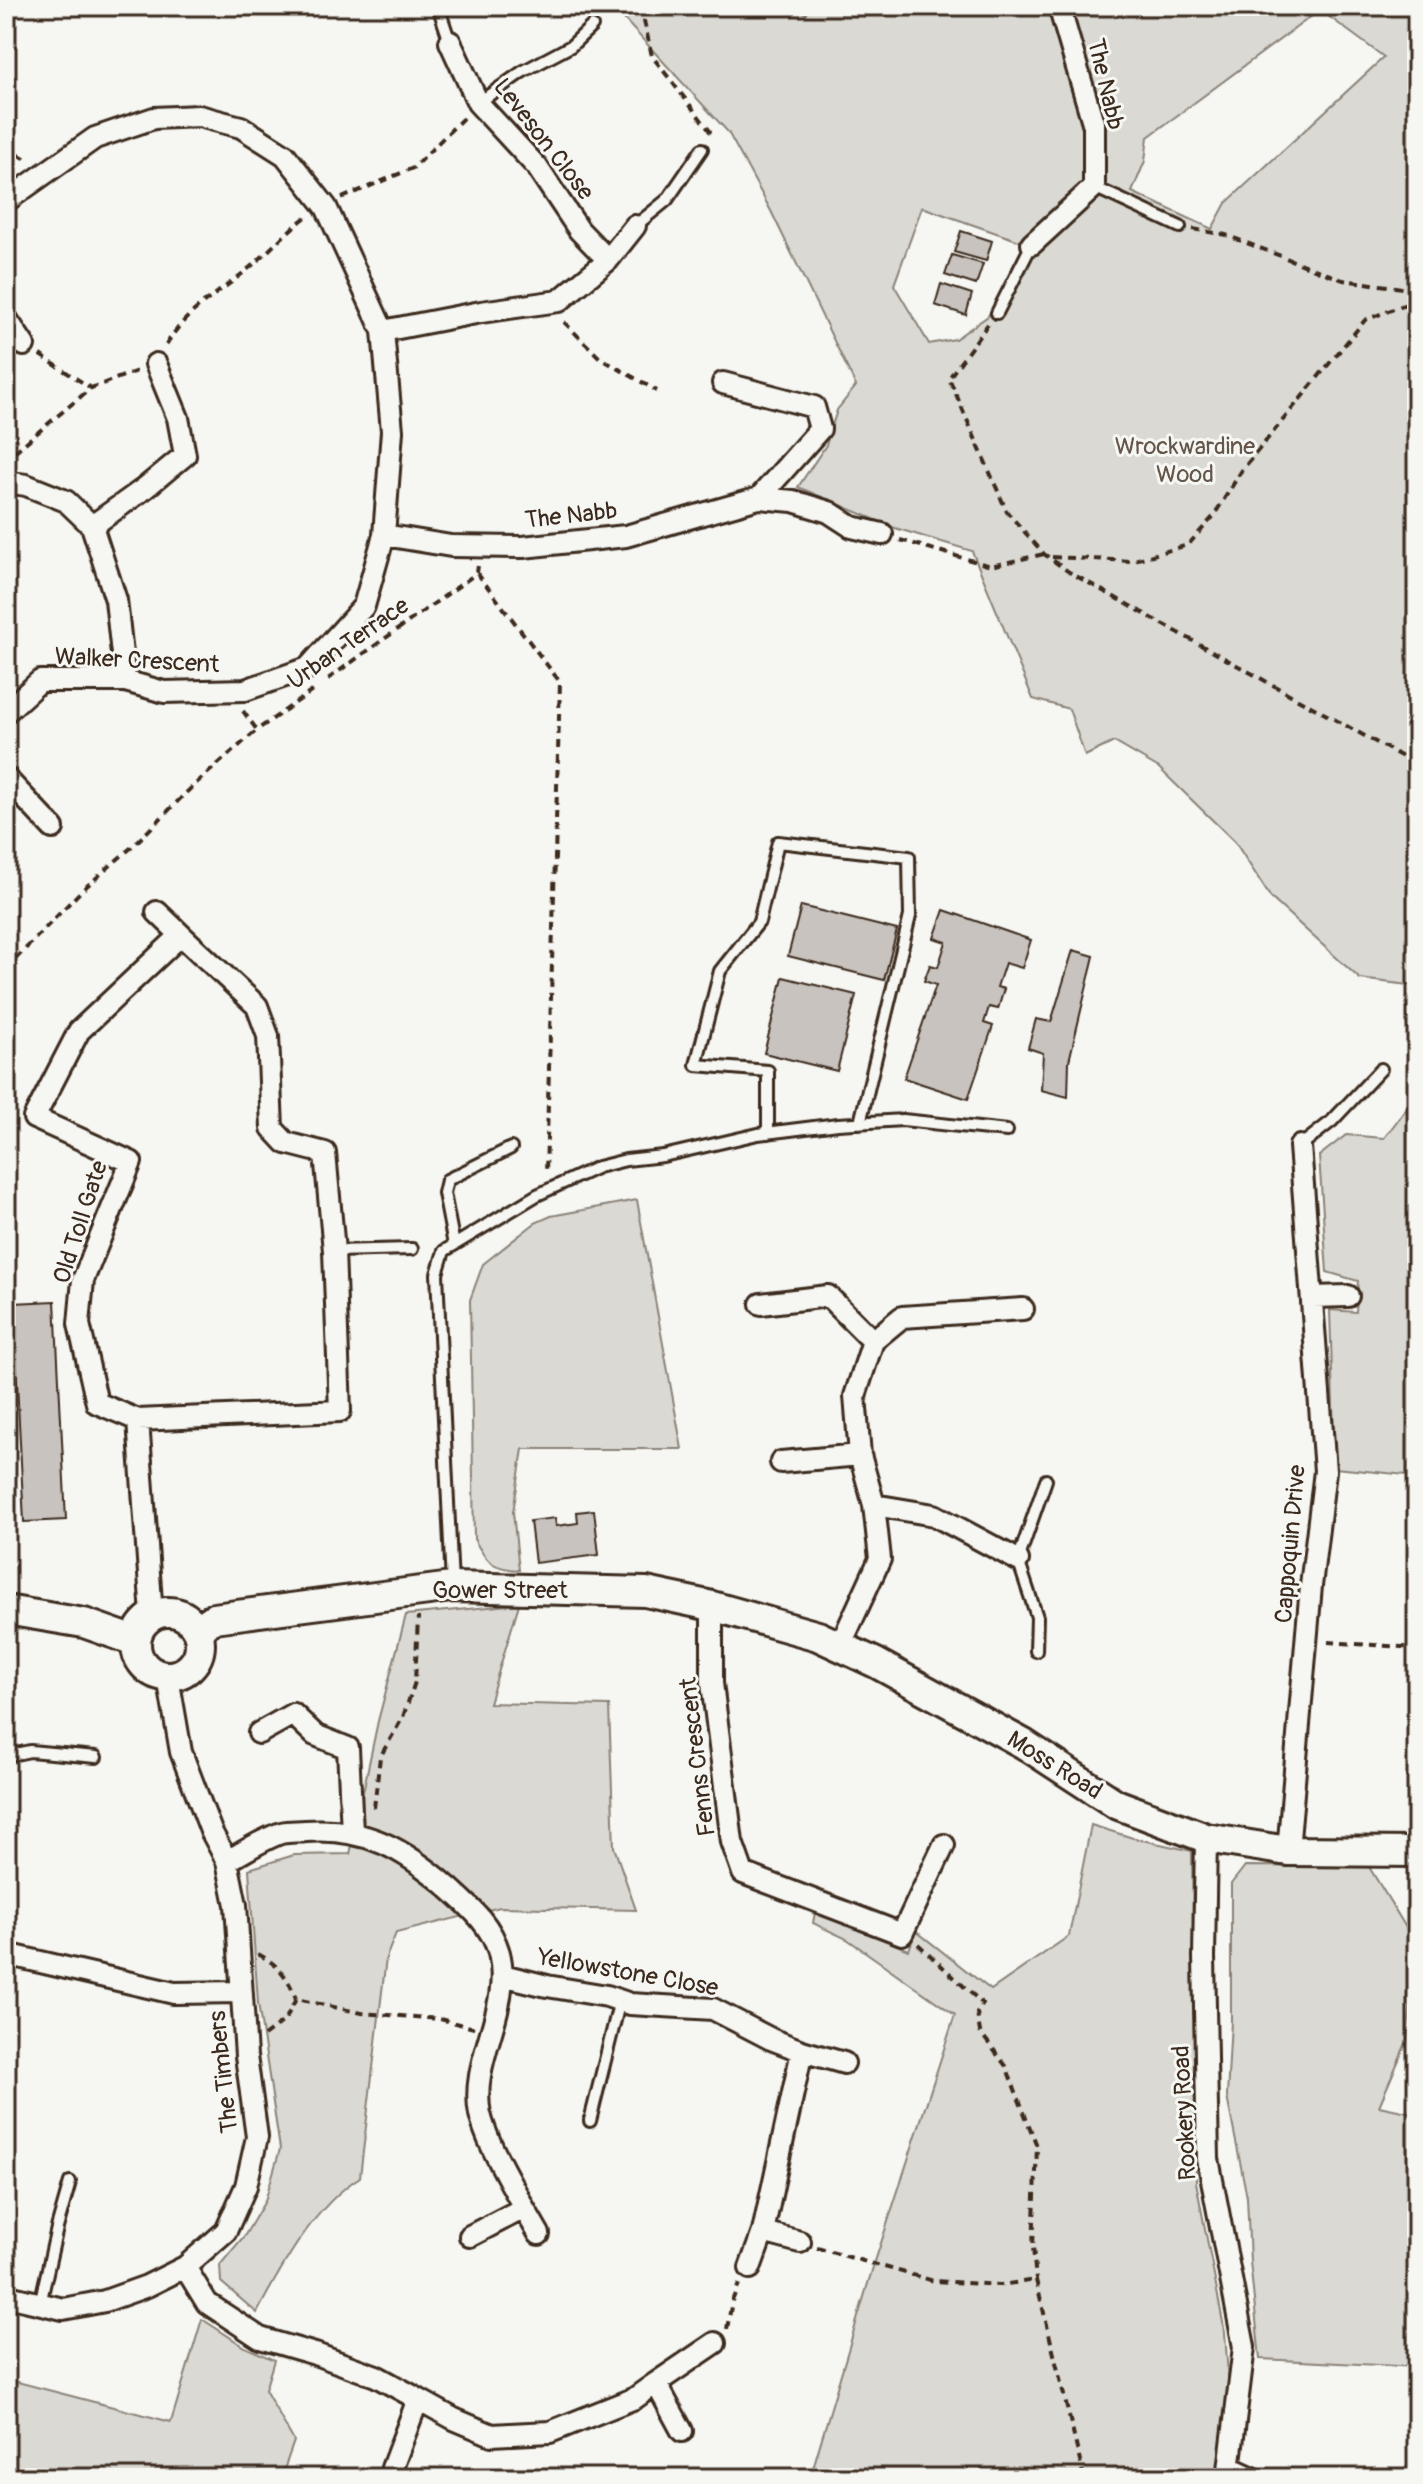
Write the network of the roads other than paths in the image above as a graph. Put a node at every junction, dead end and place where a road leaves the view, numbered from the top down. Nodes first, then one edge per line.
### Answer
1 (438, 6) edge
2 (1059, 6) edge
3 (592, 26) dead end
4 (450, 42) joint
5 (478, 103) junction
6 (702, 149) road end
7 (1094, 187) junction
8 (6, 201) edge
9 (635, 226) joint
10 (1180, 227) road end
11 (1032, 244) joint
12 (608, 260) junction
13 (997, 313) road end
14 (6, 318) edge
15 (383, 331) junction
16 (24, 345) road end
17 (156, 364) road end
18 (723, 383) dead end
19 (6, 482) edge
20 (759, 498) junction
21 (92, 526) junction
22 (882, 534) road end
23 (384, 535) junction
24 (125, 681) junction
25 (6, 712) edge
26 (6, 778) edge
27 (53, 828) dead end
28 (157, 912) dead end
29 (181, 935) junction
30 (1381, 1069) dead end
31 (860, 1123) junction
32 (1007, 1131) dead end
33 (768, 1133) junction
34 (1300, 1146) joint
35 (511, 1148) dead end
36 (454, 1245) junction
37 (412, 1249) dead end
38 (334, 1251) junction
39 (1348, 1296) dead end
40 (1313, 1297) junction
41 (761, 1304) dead end
42 (1023, 1309) dead end
43 (873, 1341) junction
44 (138, 1420) junction
45 (860, 1455) junction
46 (781, 1462) dead end
47 (1046, 1480) dead end
48 (874, 1505) junction
49 (1018, 1560) junction
50 (452, 1587) junction
51 (712, 1606) junction
52 (6, 1610) edge
53 (152, 1616) junction
54 (197, 1630) junction
55 (135, 1641) junction
56 (840, 1646) junction
57 (1036, 1651) dead end
58 (168, 1677) junction
59 (259, 1733) dead end
60 (6, 1756) edge
61 (96, 1757) dead end
62 (360, 1834) junction
63 (1206, 1838) junction
64 (944, 1845) dead end
65 (1288, 1851) junction
66 (1417, 1852) edge
67 (227, 1861) junction
68 (6, 1954) edge
69 (502, 1975) junction
70 (241, 1992) junction
71 (620, 2000) junction
72 (802, 2051) junction
73 (844, 2063) dead end
74 (590, 2121) dead end
75 (70, 2182) dead end
76 (524, 2208) junction
77 (763, 2232) junction
78 (539, 2234) dead end
79 (470, 2236) dead end
80 (800, 2242) road end
81 (185, 2267) junction
82 (750, 2268) road end
83 (12, 2297) dead end
84 (40, 2304) junction
85 (715, 2343) road end
86 (656, 2383) junction
87 (418, 2399) junction
88 (682, 2431) dead end
89 (392, 2468) dead end
90 (1229, 2470) edge
91 (1265, 2478) edge

1 - 4 lane
2 - 7 street, The Nabb
3 - 5 lane
4 - 5 street, Leveson Close
5 - 12 street, Leveson Close
6 - 9 lane
7 - 10 lane
7 - 11 street
8 - 15 street, Walker Crescent
9 - 12 street
11 - 13 lane
12 - 15 street
14 - 16 street
15 - 23 street, Walker Crescent
17 - 21 street
18 - 20 street
19 - 21 street
20 - 22 street
20 - 23 street, The Nabb
21 - 24 street
23 - 24 street, Walker Crescent
24 - 25 street, Walker Crescent
26 - 27 street
28 - 29 street, Old Toll Gate
29 - 38 street, Old Toll Gate
29 - 44 street, Old Toll Gate
30 - 34 lane
31 - 32 lane
31 - 33 lane
31 - 33 lane
33 - 36 lane
34 - 40 street, Cappoquin Drive
35 - 36 lane
36 - 50 lane
37 - 38 lane
38 - 44 street, Old Toll Gate
39 - 40 street
40 - 65 street, Cappoquin Drive
41 - 43 street
42 - 43 street
43 - 45 street
44 - 53 street
45 - 46 street
45 - 48 street
47 - 49 lane
48 - 49 street
48 - 56 street
49 - 57 lane
50 - 51 street, Gower Street
50 - 54 street, Gower Street
51 - 56 street, Moss Road
51 - 64 street, Fenns Crescent
52 - 55 street
53 - 54 street
53 - 55 street
54 - 58 street
55 - 58 street
56 - 63 street, Moss Road
58 - 67 street, The Timbers
59 - 62 street
60 - 61 lane
62 - 67 street
62 - 69 street
63 - 65 street, Moss Road
63 - 90 street, Rookery Road
65 - 66 street, Moss Road
67 - 70 street, The Timbers
68 - 70 street
69 - 71 street, Yellowstone Close
69 - 76 street
70 - 81 street, The Timbers
71 - 72 street, Yellowstone Close
71 - 74 lane
72 - 73 street, Yellowstone Close
72 - 77 street
75 - 84 lane
76 - 78 street
76 - 79 street
77 - 80 street
77 - 82 street
81 - 84 street, The Timbers
81 - 87 street
83 - 84 street, The Timbers
85 - 86 street
86 - 87 street
86 - 88 street
87 - 89 street
90 - 91 lane

